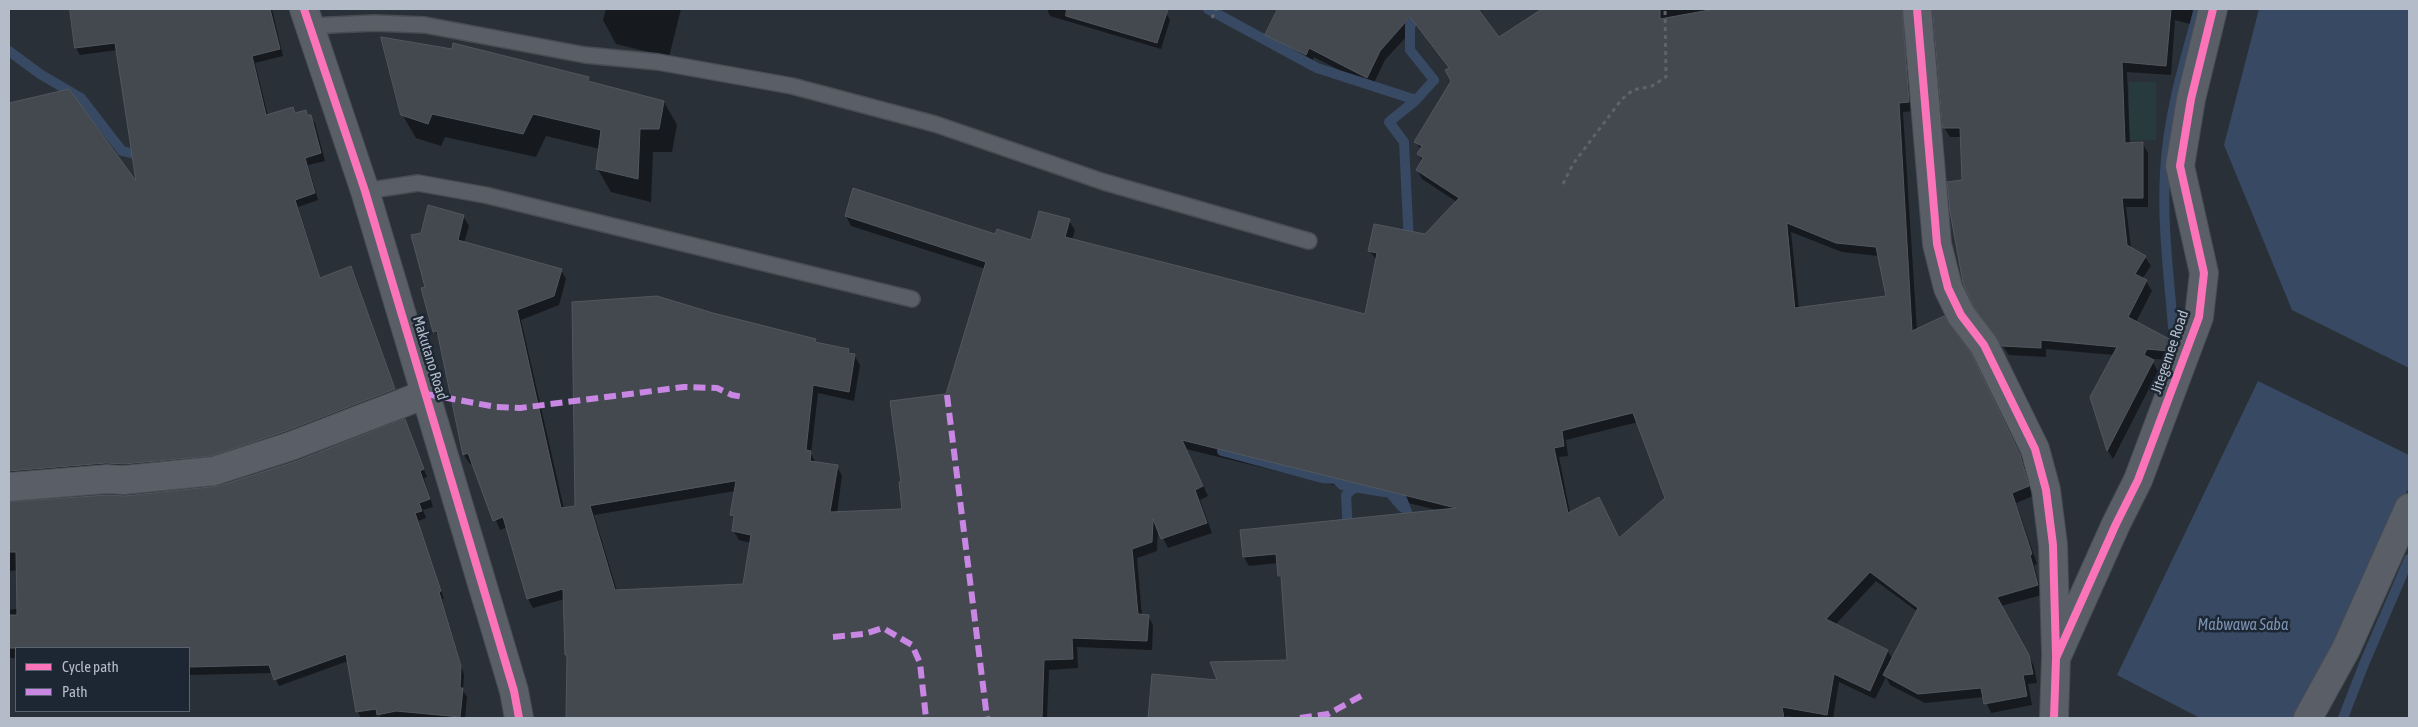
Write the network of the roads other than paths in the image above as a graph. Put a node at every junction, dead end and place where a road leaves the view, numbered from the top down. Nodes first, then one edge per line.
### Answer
1 (2213, 9) edge
2 (1913, 11) edge
3 (307, 17) edge
4 (365, 191) junction
5 (1309, 241) dead end
6 (912, 299) dead end
7 (426, 394) junction
8 (9, 487) edge
9 (2409, 508) edge
10 (2056, 658) junction
11 (519, 718) edge
12 (2054, 718) edge
13 (2308, 718) edge

1 - 10 street, Jitegemee Road
2 - 10 street, Jitegemee Road
3 - 4 street, Makutano Road
3 - 5 lane
4 - 6 lane
4 - 7 street, Makutano Road
7 - 8 street
7 - 11 street, Makutano Road
9 - 13 street
10 - 12 street, Jitegemee Road

